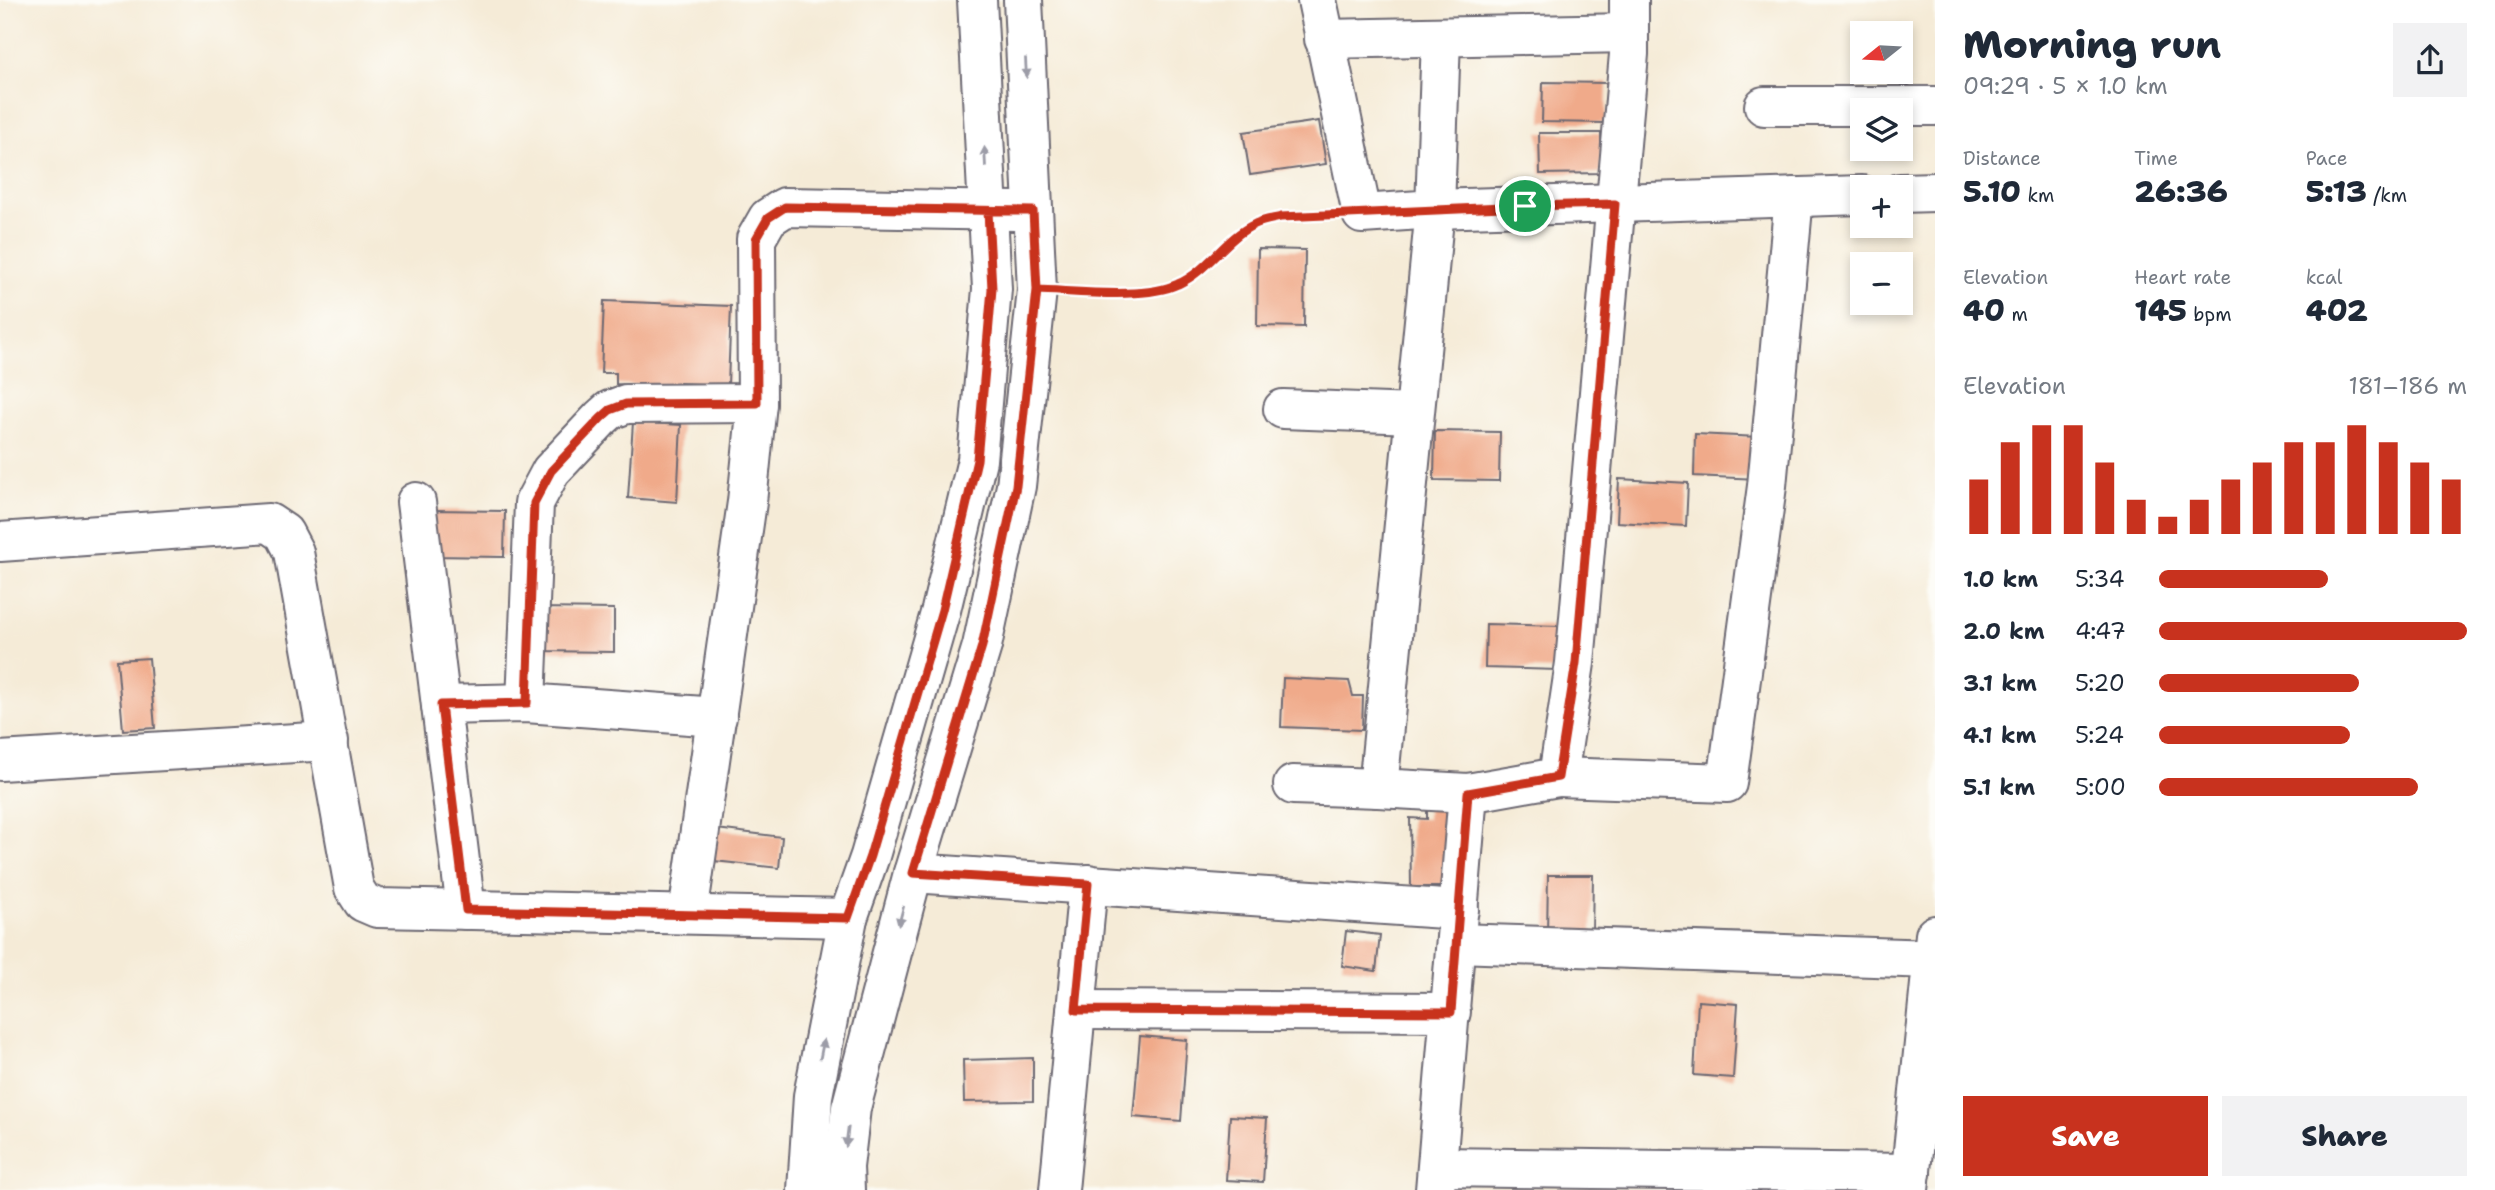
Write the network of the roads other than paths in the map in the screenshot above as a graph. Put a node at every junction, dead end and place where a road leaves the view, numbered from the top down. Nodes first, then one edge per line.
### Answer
1 (977, 0) edge
2 (1023, 0) edge
3 (1317, 0) edge
4 (1629, 17) edge
5 (1441, 37) junction
6 (1324, 39) junction
7 (1765, 106) dead end
8 (1935, 106) edge
9 (1935, 192) edge
10 (1913, 193) edge
11 (1850, 195) edge
12 (1794, 197) junction
13 (1615, 204) junction
14 (1435, 209) junction
15 (988, 211) junction
16 (1033, 211) junction
17 (757, 403) junction
18 (1283, 409) dead end
19 (1414, 414) junction
20 (416, 502) dead end
21 (0, 542) edge
22 (527, 703) junction
23 (441, 705) junction
24 (717, 717) junction
25 (328, 741) junction
26 (0, 761) edge
27 (1558, 777) junction
28 (1293, 785) dead end
29 (1378, 788) junction
30 (1468, 793) junction
31 (913, 873) junction
32 (1088, 884) junction
33 (466, 910) junction
34 (688, 914) junction
35 (848, 918) junction
36 (1457, 927) junction
37 (1934, 947) edge
38 (1076, 1010) junction
39 (1451, 1012) junction
40 (1437, 1179) edge
41 (1910, 1181) edge
42 (807, 1190) edge
43 (845, 1190) edge
44 (1059, 1190) edge

15 -> 1 street
2 -> 16 street
3 - 6 street
4 - 5 street
4 - 13 street
5 - 6 street
5 - 14 street
6 - 14 street
7 - 8 street
9 - 10 street
11 - 12 street
12 - 13 street
12 - 27 street
13 - 14 street
13 - 27 street
14 - 19 street
15 - 16 street
15 - 17 street
15 - 35 street
16 - 31 street
17 - 22 street
17 - 24 street
18 - 19 street
19 - 29 street
20 - 23 street
21 - 25 street
22 - 23 street
22 - 24 street
23 - 33 street
24 - 34 street
25 - 26 street
25 - 33 street
27 - 30 street
28 - 29 street
29 - 30 street
30 - 36 street
31 - 32 street
31 -> 43 street
32 - 36 street
32 - 38 street
33 - 34 street
34 - 35 street
42 -> 35 street
36 - 37 street
36 - 39 street
37 - 41 street
38 - 39 street
38 - 44 street
39 - 40 street
40 - 41 street

